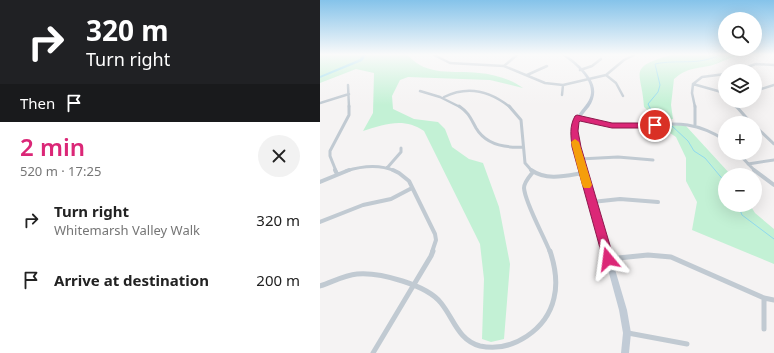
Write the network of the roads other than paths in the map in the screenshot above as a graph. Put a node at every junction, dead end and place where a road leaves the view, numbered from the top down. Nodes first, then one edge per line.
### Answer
1 (518, 71) edge
2 (535, 71) edge
3 (581, 71) edge
4 (610, 71) edge
5 (527, 75) junction
6 (606, 75) junction
7 (718, 75) edge
8 (589, 80) junction
9 (693, 84) junction
10 (348, 85) dead end
11 (563, 85) junction
12 (774, 85) edge
13 (762, 89) edge
14 (420, 91) dead end
15 (718, 91) edge
16 (349, 94) junction
17 (562, 95) dead end
18 (623, 96) dead end
19 (444, 97) junction
20 (320, 102) edge
21 (737, 108) edge
22 (744, 116) edge
23 (577, 118) junction
24 (695, 125) junction
25 (762, 133) edge
26 (718, 136) edge
27 (774, 144) edge
28 (523, 147) junction
29 (401, 148) dead end
30 (580, 159) junction
31 (653, 160) dead end
32 (744, 160) edge
33 (774, 160) edge
34 (748, 164) junction
35 (387, 168) junction
36 (533, 172) junction
37 (583, 173) junction
38 (337, 174) junction
39 (320, 182) edge
40 (774, 185) edge
41 (412, 188) junction
42 (592, 202) junction
43 (658, 202) dead end
44 (320, 222) edge
45 (608, 259) junction
46 (320, 286) edge
47 (414, 286) junction
48 (764, 298) junction
49 (774, 300) edge
50 (764, 329) dead end
51 (627, 333) junction
52 (687, 344) dead end
53 (373, 353) edge
54 (625, 353) edge

1 - 5 street
2 - 5 street
3 - 8 street
4 - 6 street
5 - 11 street
6 - 8 street
6 - 18 street
7 - 9 street
8 - 11 street
8 - 23 street
9 - 15 street
9 - 24 street
10 - 16 street
11 - 17 street
12 - 13 street
14 - 19 street
16 - 20 street
16 - 38 street
19 - 28 street
19 - 28 street
21 - 22 street
23 - 24 street
23 - 30 street
24 - 26 street
25 - 27 street
28 - 36 street
29 - 35 street
30 - 31 street
30 - 37 street
32 - 34 street
33 - 34 street
34 - 40 street
35 - 38 street
35 - 41 street
36 - 37 street
36 - 47 street
37 - 42 street
38 - 39 street
41 - 44 street
41 - 47 street
42 - 43 street
42 - 45 street
45 - 48 street
45 - 51 street
46 - 47 street
47 - 53 street
48 - 49 street
48 - 50 street
51 - 52 street
51 - 54 street

